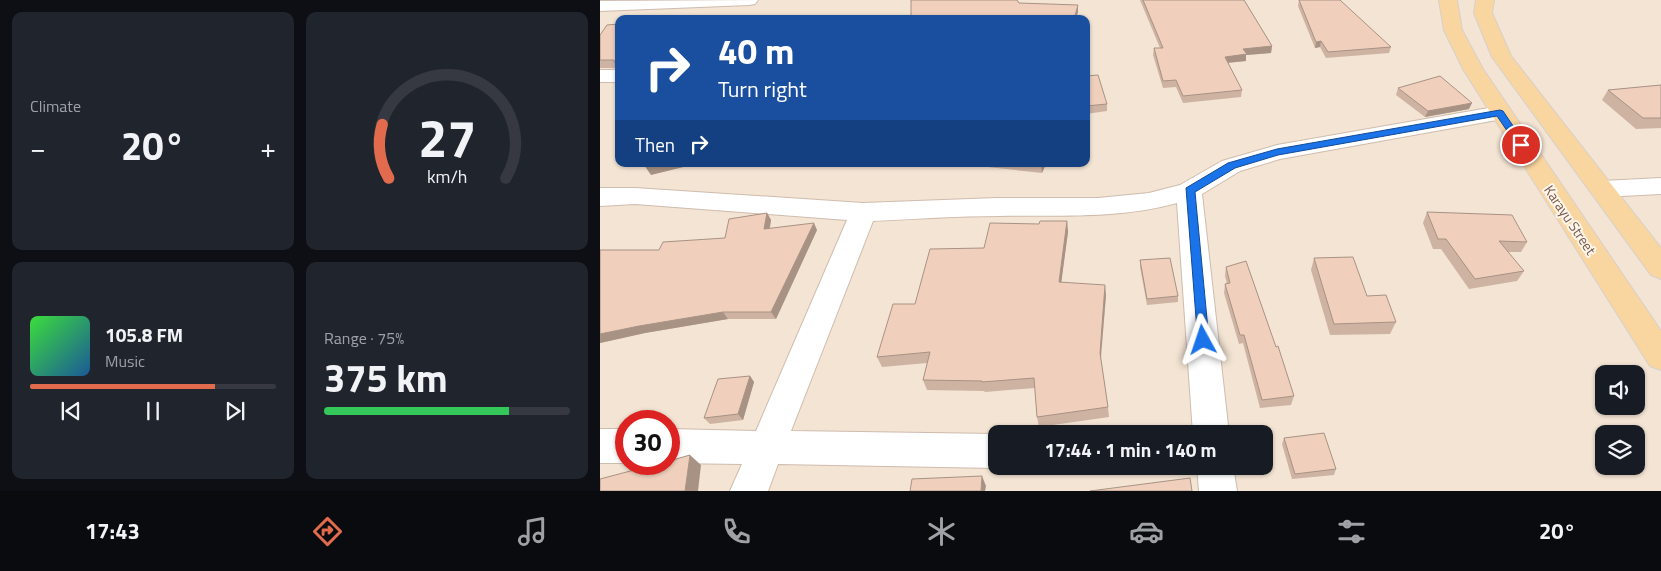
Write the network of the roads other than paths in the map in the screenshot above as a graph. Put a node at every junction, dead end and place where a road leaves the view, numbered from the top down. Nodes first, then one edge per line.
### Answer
1 (749, 0) edge
2 (1448, 0) edge
3 (1485, 0) edge
4 (600, 6) edge
5 (600, 76) edge
6 (615, 76) edge
7 (1500, 113) junction
8 (1661, 186) edge
9 (1602, 190) junction
10 (1189, 191) junction
11 (600, 196) edge
12 (863, 212) junction
13 (1661, 268) edge
14 (1661, 357) edge
15 (1210, 425) edge
16 (600, 446) edge
17 (615, 446) edge
18 (680, 446) edge
19 (768, 446) junction
20 (988, 450) edge
21 (1216, 475) edge
22 (748, 491) edge
23 (1218, 491) edge

1 - 4 street
2 - 7 main road, Karayu Street
3 - 9 main road
5 - 6 street
7 - 10 street
7 - 14 main road, Karayu Street
8 - 9 street
9 - 13 main road
10 - 12 street
10 - 15 street
11 - 12 street
12 - 19 street
16 - 17 street
18 - 19 street
19 - 20 street
19 - 22 street
21 - 23 street

